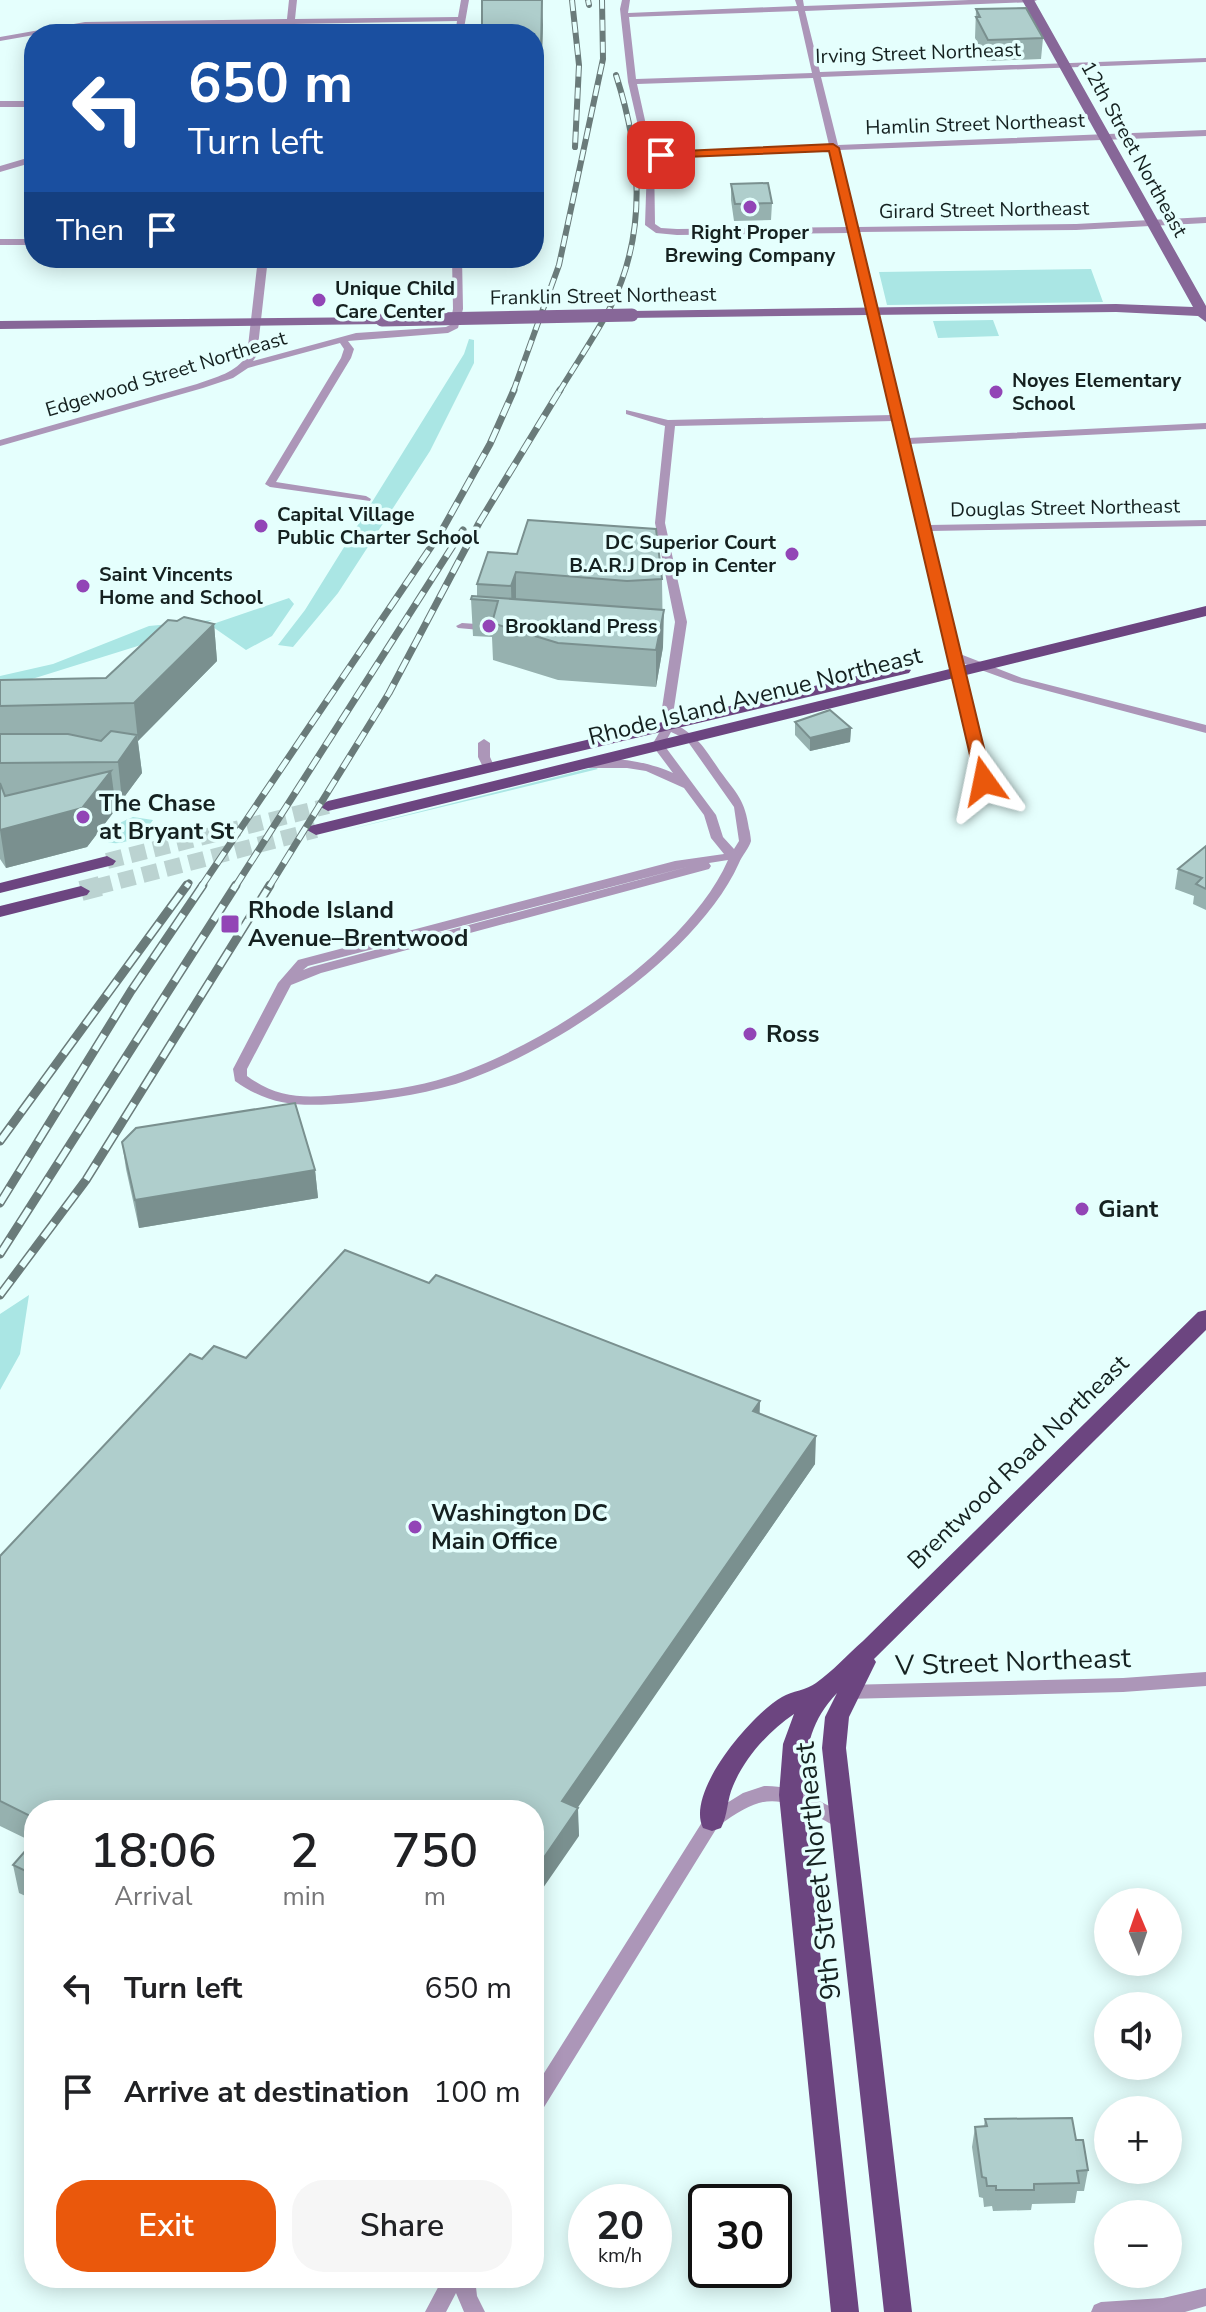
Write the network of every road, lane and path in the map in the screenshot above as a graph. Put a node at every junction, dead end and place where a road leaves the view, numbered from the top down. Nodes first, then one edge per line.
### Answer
1 (293, 0) edge
2 (465, 0) edge
3 (626, 0) edge
4 (1029, 0) edge
5 (800, 4) edge
6 (625, 15) junction
7 (462, 19) junction
8 (291, 21) junction
9 (85, 24) edge
10 (291, 24) edge
11 (461, 24) edge
12 (24, 35) edge
13 (0, 39) edge
14 (1206, 60) edge
15 (1064, 65) junction
16 (816, 75) junction
17 (632, 82) junction
18 (0, 104) edge
19 (24, 104) edge
20 (1206, 133) edge
21 (1105, 137) junction
22 (833, 148) junction
23 (650, 155) junction
24 (24, 162) edge
25 (0, 169) edge
26 (1206, 220) edge
27 (1153, 223) junction
28 (853, 230) junction
29 (0, 242) edge
30 (24, 242) edge
31 (262, 268) edge
32 (457, 268) edge
33 (873, 312) junction
34 (1205, 314) edge
35 (256, 322) junction
36 (0, 325) edge
37 (342, 339) junction
38 (245, 366) junction
39 (630, 412) dead end
40 (899, 418) junction
41 (668, 423) junction
42 (1206, 426) edge
43 (0, 433) edge
44 (35, 433) junction
45 (905, 441) junction
46 (0, 443) edge
47 (366, 499) dead end
48 (1206, 523) edge
49 (926, 528) junction
50 (1206, 597) edge
51 (1206, 611) edge
52 (462, 626) dead end
53 (509, 629) edge
54 (665, 639) edge
55 (679, 640) junction
56 (958, 663) junction
57 (981, 664) junction
58 (669, 726) junction
59 (1206, 729) edge
60 (690, 737) junction
61 (484, 743) dead end
62 (658, 745) junction
63 (569, 766) junction
64 (489, 768) junction
65 (984, 781) dead end
66 (696, 796) junction
67 (328, 806) tunnel mouth
68 (316, 830) tunnel mouth
69 (733, 856) junction
70 (107, 861) tunnel mouth
71 (0, 888) edge
72 (81, 891) tunnel mouth
73 (0, 912) edge
74 (1206, 1317) edge
75 (871, 1648) junction
76 (1206, 1679) edge
77 (848, 1692) junction
78 (821, 1693) junction
79 (791, 1795) junction
80 (712, 1821) junction
81 (843, 1822) junction
82 (544, 2090) edge
83 (448, 2288) edge
84 (466, 2288) edge
85 (1206, 2297) edge
86 (435, 2312) edge
87 (475, 2312) edge
88 (845, 2312) edge
89 (898, 2312) edge
90 (1101, 2312) edge

1 - 8 street
2 - 7 street
3 - 6 street
4 - 5 street
4 - 15 street, 12th Street Northeast
5 - 6 street
5 - 16 street
6 - 17 street
7 - 8 street
7 - 11 street
8 - 9 street
8 - 10 street
12 - 13 street
14 - 15 street, Irving Street Northeast
15 - 16 street, Irving Street Northeast
15 - 21 street, 12th Street Northeast
16 - 17 street, Irving Street Northeast
16 - 22 street
17 - 23 street
18 - 19 street
20 - 21 street, Hamlin Street Northeast
21 - 22 street, Hamlin Street Northeast
21 - 27 street, 12th Street Northeast
22 - 23 street, Hamlin Street Northeast
22 - 28 street
23 - 28 street, Girard Street Northeast
24 - 25 street
26 - 27 street, Girard Street Northeast
27 - 28 street, Girard Street Northeast
27 - 34 street, 12th Street Northeast
28 - 33 street
29 - 30 street
31 - 35 street
32 - 37 street, Edgewood Street Northeast
33 - 34 street, Franklin Street Northeast
33 - 35 street, Franklin Street Northeast, bridge
33 - 40 street
35 - 36 street, Franklin Street Northeast
35 - 38 street
37 - 38 street, Edgewood Street Northeast
37 - 47 street
38 - 44 street, Edgewood Street Northeast
39 - 41 street
40 - 41 street
40 - 45 street
41 - 55 street
42 - 45 street
43 - 44 street
44 - 46 street, Edgewood Street Northeast
45 - 49 street
48 - 49 street, Douglas Street Northeast
49 - 56 street
50 - 56 main road, Rhode Island Avenue Northeast
51 - 57 main road, Rhode Island Avenue Northeast
52 - 53 street
54 - 55 street
55 - 58 street
56 - 57 main road, Rhode Island Avenue Northeast
56 - 58 main road, Rhode Island Avenue Northeast
56 - 60 main road, Rhode Island Avenue Northeast
56 - 65 street
57 - 59 street
58 - 60 street
58 - 62 street
58 - 64 main road, Rhode Island Avenue Northeast
60 - 62 main road, Rhode Island Avenue Northeast
60 - 69 street
61 - 64 street
62 - 63 main road, Rhode Island Avenue Northeast
62 - 66 street
63 - 66 street
63 - 68 main road, Rhode Island Avenue Northeast
64 - 67 main road, Rhode Island Avenue Northeast
66 - 69 street
69 - 69 street
70 - 71 main road
72 - 73 main road
74 - 75 main road, Brentwood Road Northeast
75 - 77 main road, 9th Street Northeast
75 - 78 main road, 9th Street Northeast
76 - 77 street, V Street Northeast
77 - 78 street, V Street Northeast
77 - 81 main road, 9th Street Northeast
78 - 79 main road, 9th Street Northeast
78 - 80 main road
79 - 80 street
79 - 81 street
79 - 88 main road, 9th Street Northeast
80 - 82 street
81 - 89 main road, 9th Street Northeast
83 - 86 street
84 - 87 street
85 - 90 street

